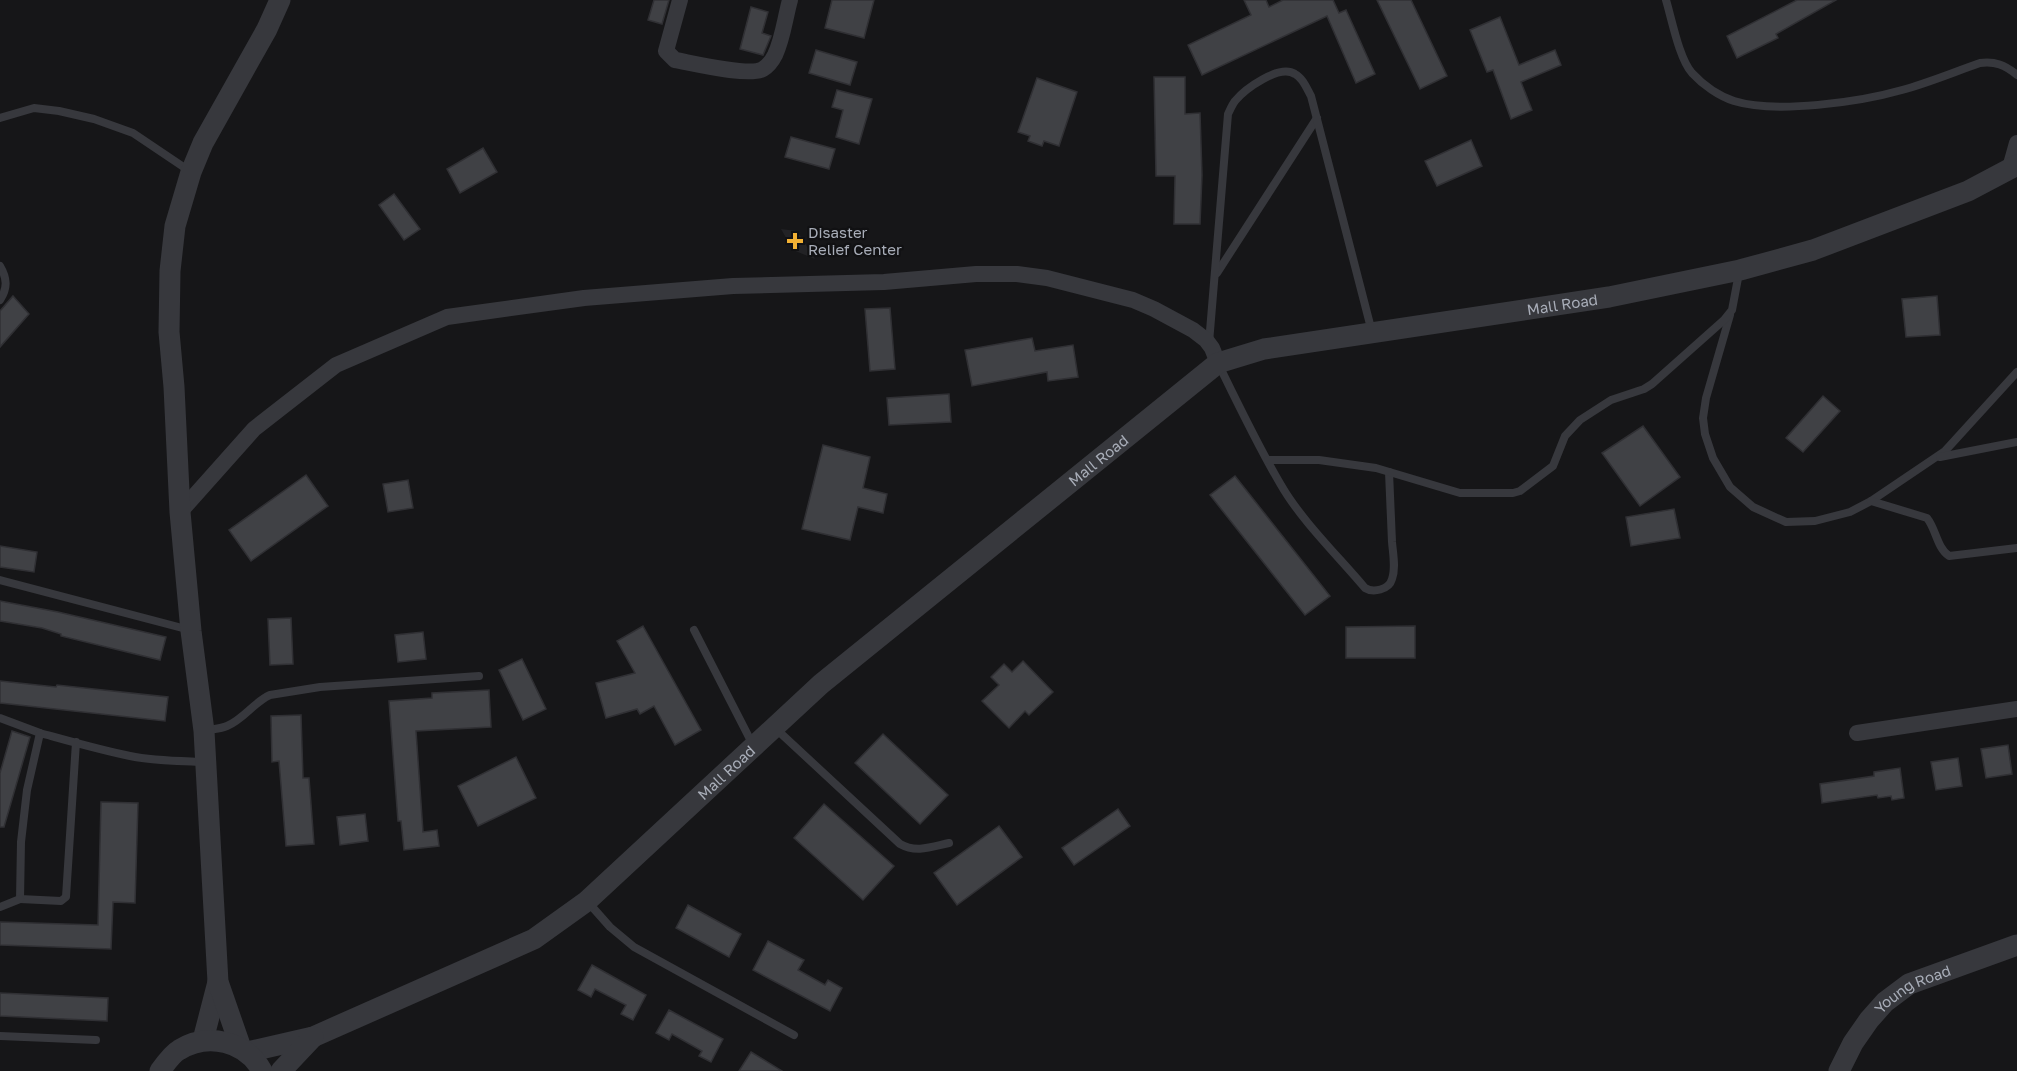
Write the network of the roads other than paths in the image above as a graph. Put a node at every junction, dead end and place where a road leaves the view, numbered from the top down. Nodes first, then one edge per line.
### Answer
1 (280, 0) edge
2 (680, 0) edge
3 (790, 0) edge
4 (1666, 0) edge
5 (2017, 75) edge
6 (0, 118) edge
7 (1317, 118) junction
8 (2017, 142) edge
9 (2014, 166) edge
10 (191, 172) junction
11 (0, 266) edge
12 (1740, 270) junction
13 (1215, 276) junction
14 (0, 300) edge
15 (1732, 310) junction
16 (1372, 333) junction
17 (1214, 354) junction
18 (2017, 372) edge
19 (2017, 442) edge
20 (1936, 457) junction
21 (1268, 460) junction
22 (1389, 472) junction
23 (1871, 501) junction
24 (180, 512) junction
25 (2017, 548) edge
26 (0, 580) edge
27 (694, 630) dead end
28 (191, 631) junction
29 (480, 676) dead end
30 (2017, 709) edge
31 (0, 718) edge
32 (774, 728) junction
33 (204, 731) junction
34 (39, 733) junction
35 (1857, 733) dead end
36 (76, 742) junction
37 (754, 747) junction
38 (205, 762) junction
39 (949, 843) dead end
40 (20, 899) junction
41 (586, 901) junction
42 (0, 907) edge
43 (2017, 945) edge
44 (218, 982) junction
45 (794, 1035) dead end
46 (0, 1036) edge
47 (313, 1037) junction
48 (96, 1040) dead end
49 (203, 1040) junction
50 (244, 1050) junction
51 (160, 1071) edge
52 (262, 1071) edge
53 (281, 1071) edge
54 (1839, 1071) edge

1 - 10 street
2 - 3 street
4 - 5 lane
6 - 10 lane
7 - 13 lane
7 - 13 lane
7 - 16 lane
8 - 9 street
9 - 12 street, Mall Road
10 - 24 street
11 - 14 lane
12 - 15 lane
12 - 16 street, Mall Road
13 - 17 lane
15 - 22 lane
15 - 23 lane
16 - 17 street, Mall Road
17 - 21 lane
17 - 24 street
17 - 32 street, Mall Road
18 - 20 lane
19 - 20 lane
20 - 23 lane
21 - 22 lane
21 - 22 lane
23 - 25 lane
24 - 28 street
26 - 28 lane
27 - 37 lane
28 - 33 street
29 - 33 lane
30 - 35 street
31 - 34 lane
32 - 37 street, Mall Road
32 - 39 lane
33 - 38 street
34 - 36 lane
34 - 40 lane
36 - 38 lane
36 - 40 lane
37 - 41 street, Mall Road
38 - 44 street
40 - 42 lane
41 - 45 lane
41 - 47 street, Mall Road
43 - 54 street, Young Road
44 - 49 street
44 - 50 street
46 - 48 lane
47 - 50 street
47 - 53 street
49 - 50 street
49 - 51 street
50 - 52 street

